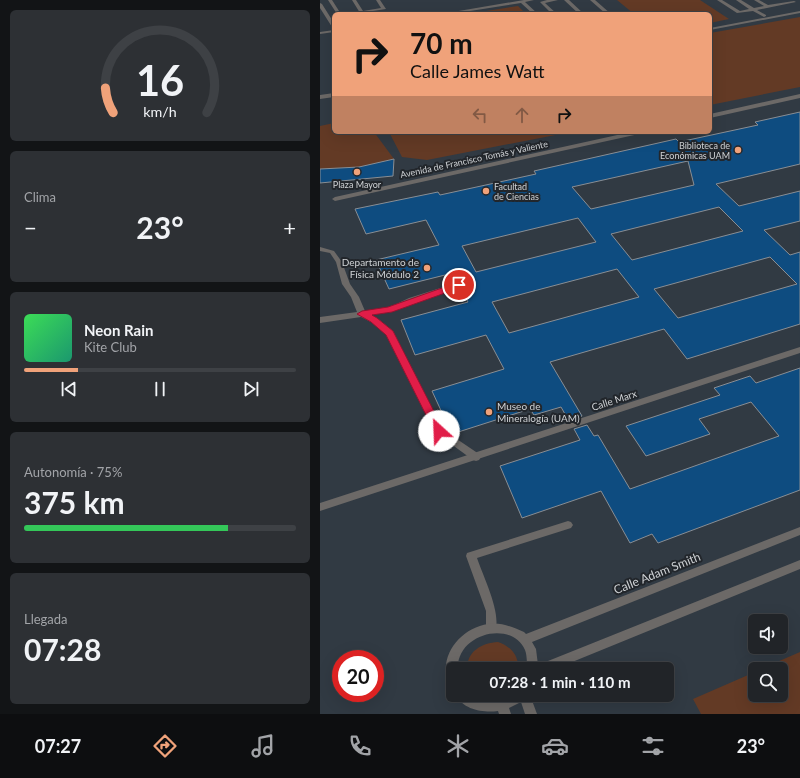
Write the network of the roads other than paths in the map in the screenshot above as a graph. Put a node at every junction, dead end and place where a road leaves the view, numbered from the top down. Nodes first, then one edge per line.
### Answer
1 (330, 0) edge
2 (354, 0) edge
3 (378, 0) edge
4 (532, 0) edge
5 (556, 0) edge
6 (566, 0) edge
7 (592, 0) edge
8 (719, 0) edge
9 (738, 0) edge
10 (756, 0) edge
11 (775, 0) edge
12 (791, 0) edge
13 (522, 2) junction
14 (320, 4) edge
15 (782, 4) junction
16 (768, 7) junction
17 (754, 9) junction
18 (800, 11) edge
19 (338, 12) edge
20 (455, 12) edge
21 (534, 12) edge
22 (553, 12) edge
23 (580, 12) edge
24 (607, 12) edge
25 (764, 16) junction
26 (332, 24) edge
27 (712, 25) edge
28 (712, 28) edge
29 (332, 31) edge
30 (320, 33) edge
31 (332, 93) edge
32 (320, 96) edge
33 (800, 96) edge
34 (712, 116) edge
35 (630, 134) edge
36 (335, 199) dead end
37 (320, 249) edge
38 (459, 285) dead end
39 (362, 314) junction
40 (320, 320) edge
41 (800, 350) edge
42 (476, 457) junction
43 (320, 507) edge
44 (568, 525) dead end
45 (800, 531) edge
46 (800, 564) edge
47 (491, 627) junction
48 (525, 640) junction
49 (452, 662) edge
50 (534, 662) edge
51 (558, 662) edge
52 (471, 702) edge
53 (511, 702) edge
54 (527, 702) edge
55 (504, 710) edge
56 (531, 714) edge

1 - 19 street
2 - 3 street
4 - 13 street
5 - 22 street
6 - 23 street
7 - 24 street
8 - 17 street
9 - 17 street
10 - 16 street
11 - 15 street
12 - 15 street
13 - 20 street
13 - 21 street
14 - 26 street
15 - 16 street
16 - 17 street
17 - 25 street
18 - 25 street
18 - 28 street
25 - 27 street
29 - 30 street
31 - 32 street
33 - 34 street
35 - 36 street, Avenida de Francisco Tomás y Valiente
37 - 39 street
38 - 39 street
39 - 40 street
39 - 42 street
41 - 42 street, Calle Marx
42 - 43 street, Calle Marx
44 - 47 street
45 - 48 street, Calle Adam Smith
46 - 51 street
47 - 48 street
47 - 49 street
48 - 50 street
52 - 55 street
53 - 55 street
54 - 56 street

